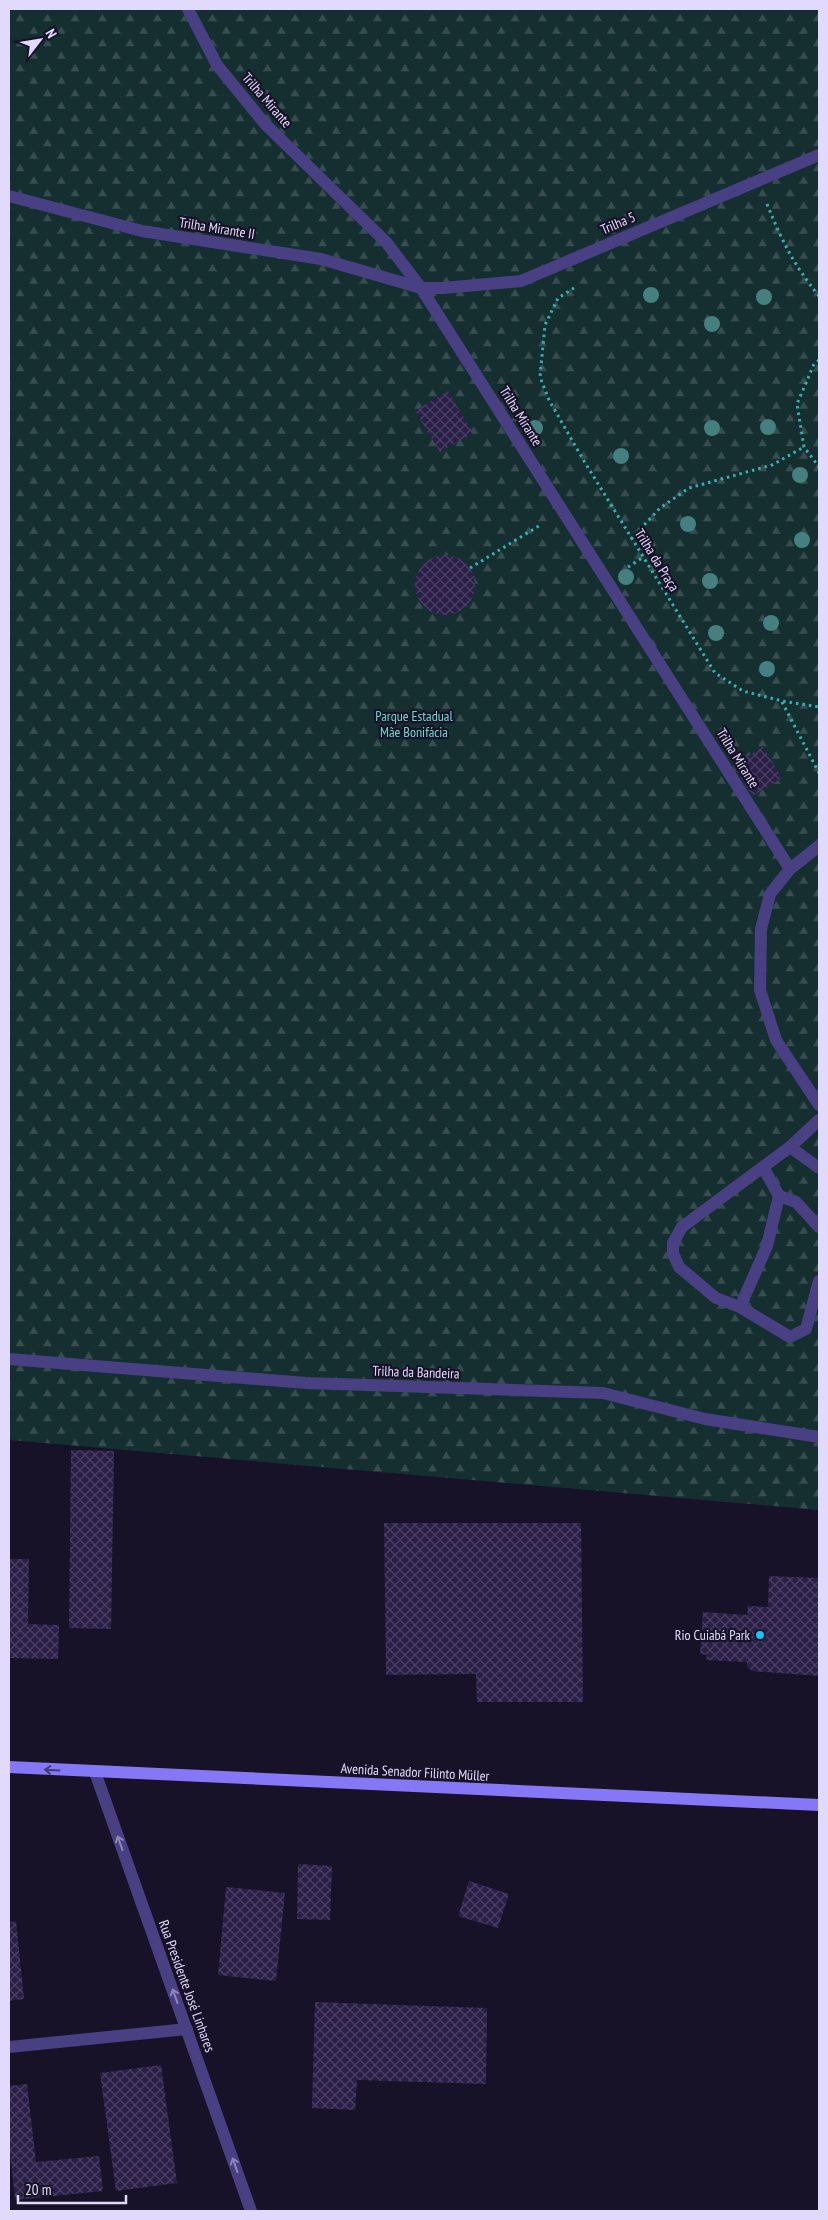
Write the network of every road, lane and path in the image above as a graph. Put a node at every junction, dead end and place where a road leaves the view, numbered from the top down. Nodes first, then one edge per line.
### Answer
1 (188, 9) edge
2 (819, 155) edge
3 (9, 196) edge
4 (764, 196) dead end
5 (421, 288) junction
6 (819, 296) edge
7 (541, 357) dead end
8 (819, 360) edge
9 (804, 447) junction
10 (819, 467) edge
11 (564, 511) junction
12 (631, 539) junction
13 (470, 568) dead end
14 (782, 701) junction
15 (819, 707) edge
16 (819, 773) edge
17 (819, 846) edge
18 (790, 869) junction
19 (819, 1105) edge
20 (819, 1120) edge
21 (790, 1147) junction
22 (763, 1168) junction
23 (819, 1168) edge
24 (779, 1196) junction
25 (819, 1227) edge
26 (819, 1281) edge
27 (740, 1307) junction
28 (9, 1359) edge
29 (819, 1437) edge
30 (9, 1767) edge
31 (95, 1772) junction
32 (819, 1805) edge
33 (187, 2029) junction
34 (9, 2047) edge
35 (251, 2211) edge

1 - 5 street, Trilha Mirante
2 - 5 street, Trilha 5
3 - 5 street, Trilha Mirante II
4 - 6 path
5 - 11 street, Trilha Mirante
7 - 12 path, Trilha da Praça
8 - 9 path
9 - 10 path
9 - 12 path
11 - 13 path
11 - 18 street, Trilha Mirante
12 - 14 path, Trilha da Praça
14 - 15 path, Trilha da Praça
14 - 16 path
17 - 18 street
18 - 19 street
20 - 21 street
21 - 22 street
21 - 23 street
22 - 24 street
22 - 27 street
24 - 25 street
24 - 27 street
26 - 27 street
28 - 29 street, Trilha da Bandeira
31 -> 30 street, Avenida Senador Filinto Müller
31 - 32 street, Avenida Senador Filinto Müller
33 -> 31 street, Rua Presidente José Linhares
33 - 34 street
35 -> 33 street, Rua Presidente José Linhares

